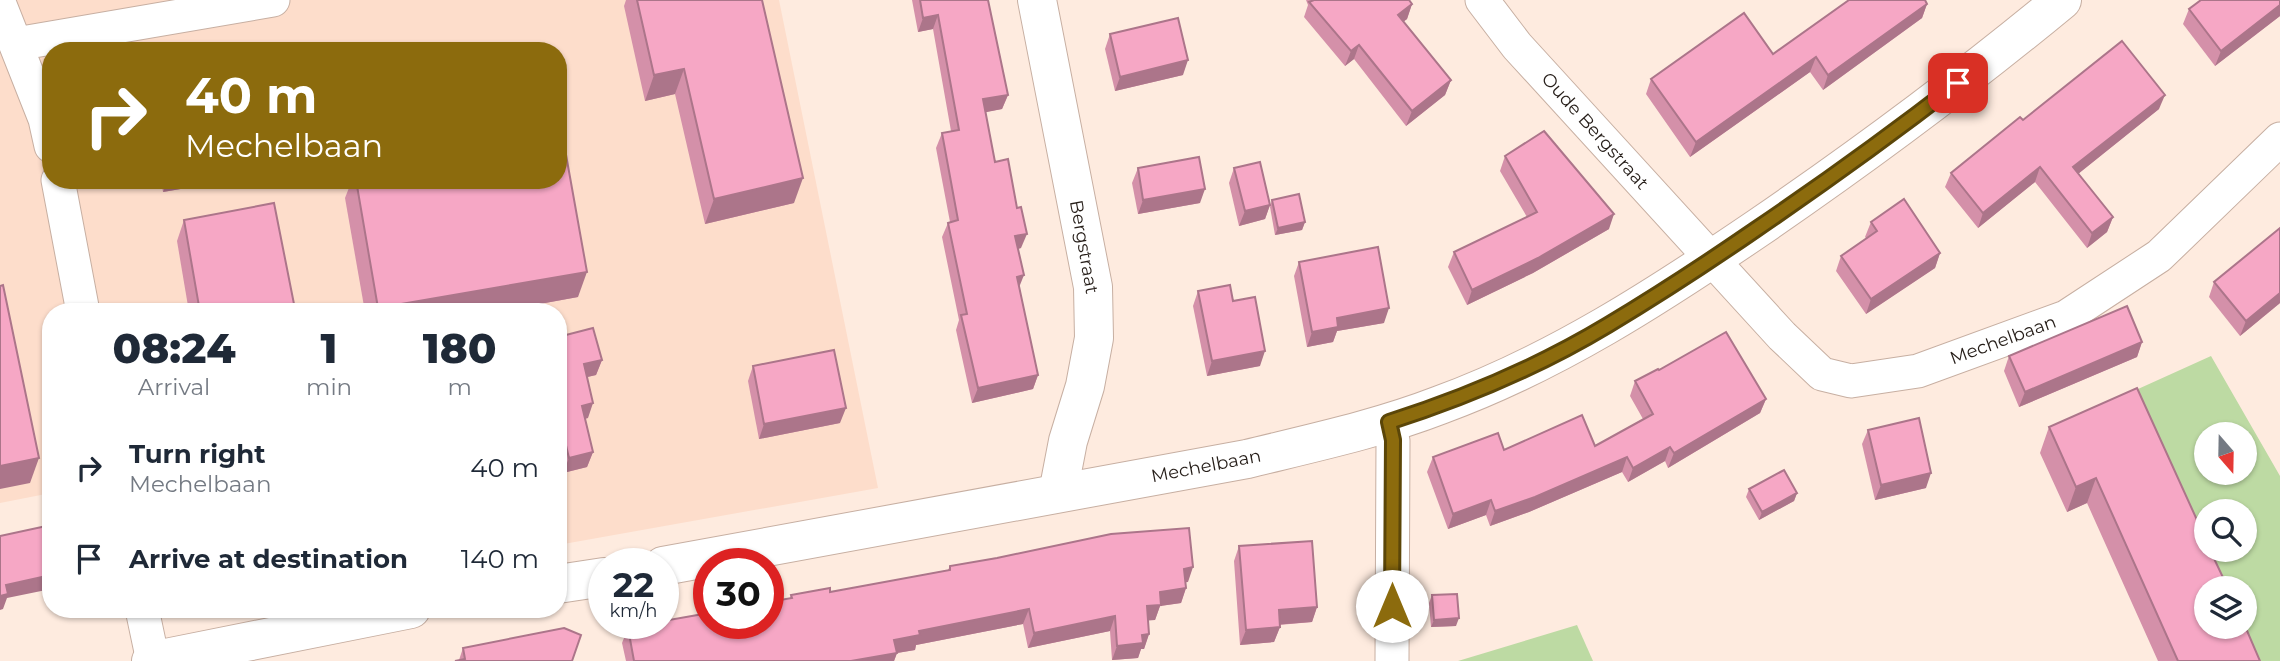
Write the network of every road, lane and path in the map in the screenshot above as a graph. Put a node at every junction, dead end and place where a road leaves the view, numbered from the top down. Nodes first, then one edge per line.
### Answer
1 (273, 0) edge
2 (1037, 0) edge
3 (1482, 0) edge
4 (2062, 0) edge
5 (0, 5) edge
6 (16, 44) junction
7 (42, 111) edge
8 (2280, 139) edge
9 (60, 189) edge
10 (1712, 259) junction
11 (81, 303) edge
12 (1389, 422) junction
13 (1058, 494) junction
14 (679, 563) edge
15 (588, 579) edge
16 (567, 583) edge
17 (144, 618) edge
18 (366, 618) edge
19 (152, 661) edge
20 (1392, 661) edge

1 - 6 street
2 - 13 street, Bergstraat
3 - 10 street, Oude Bergstraat
4 - 10 street, Mechelbaan
5 - 6 street
6 - 7 street
8 - 10 street, Mechelbaan
9 - 11 street
10 - 12 street, Mechelbaan
12 - 13 street, Mechelbaan
12 - 20 street
13 - 14 street, Mechelbaan
15 - 16 street
17 - 19 street
18 - 19 street

